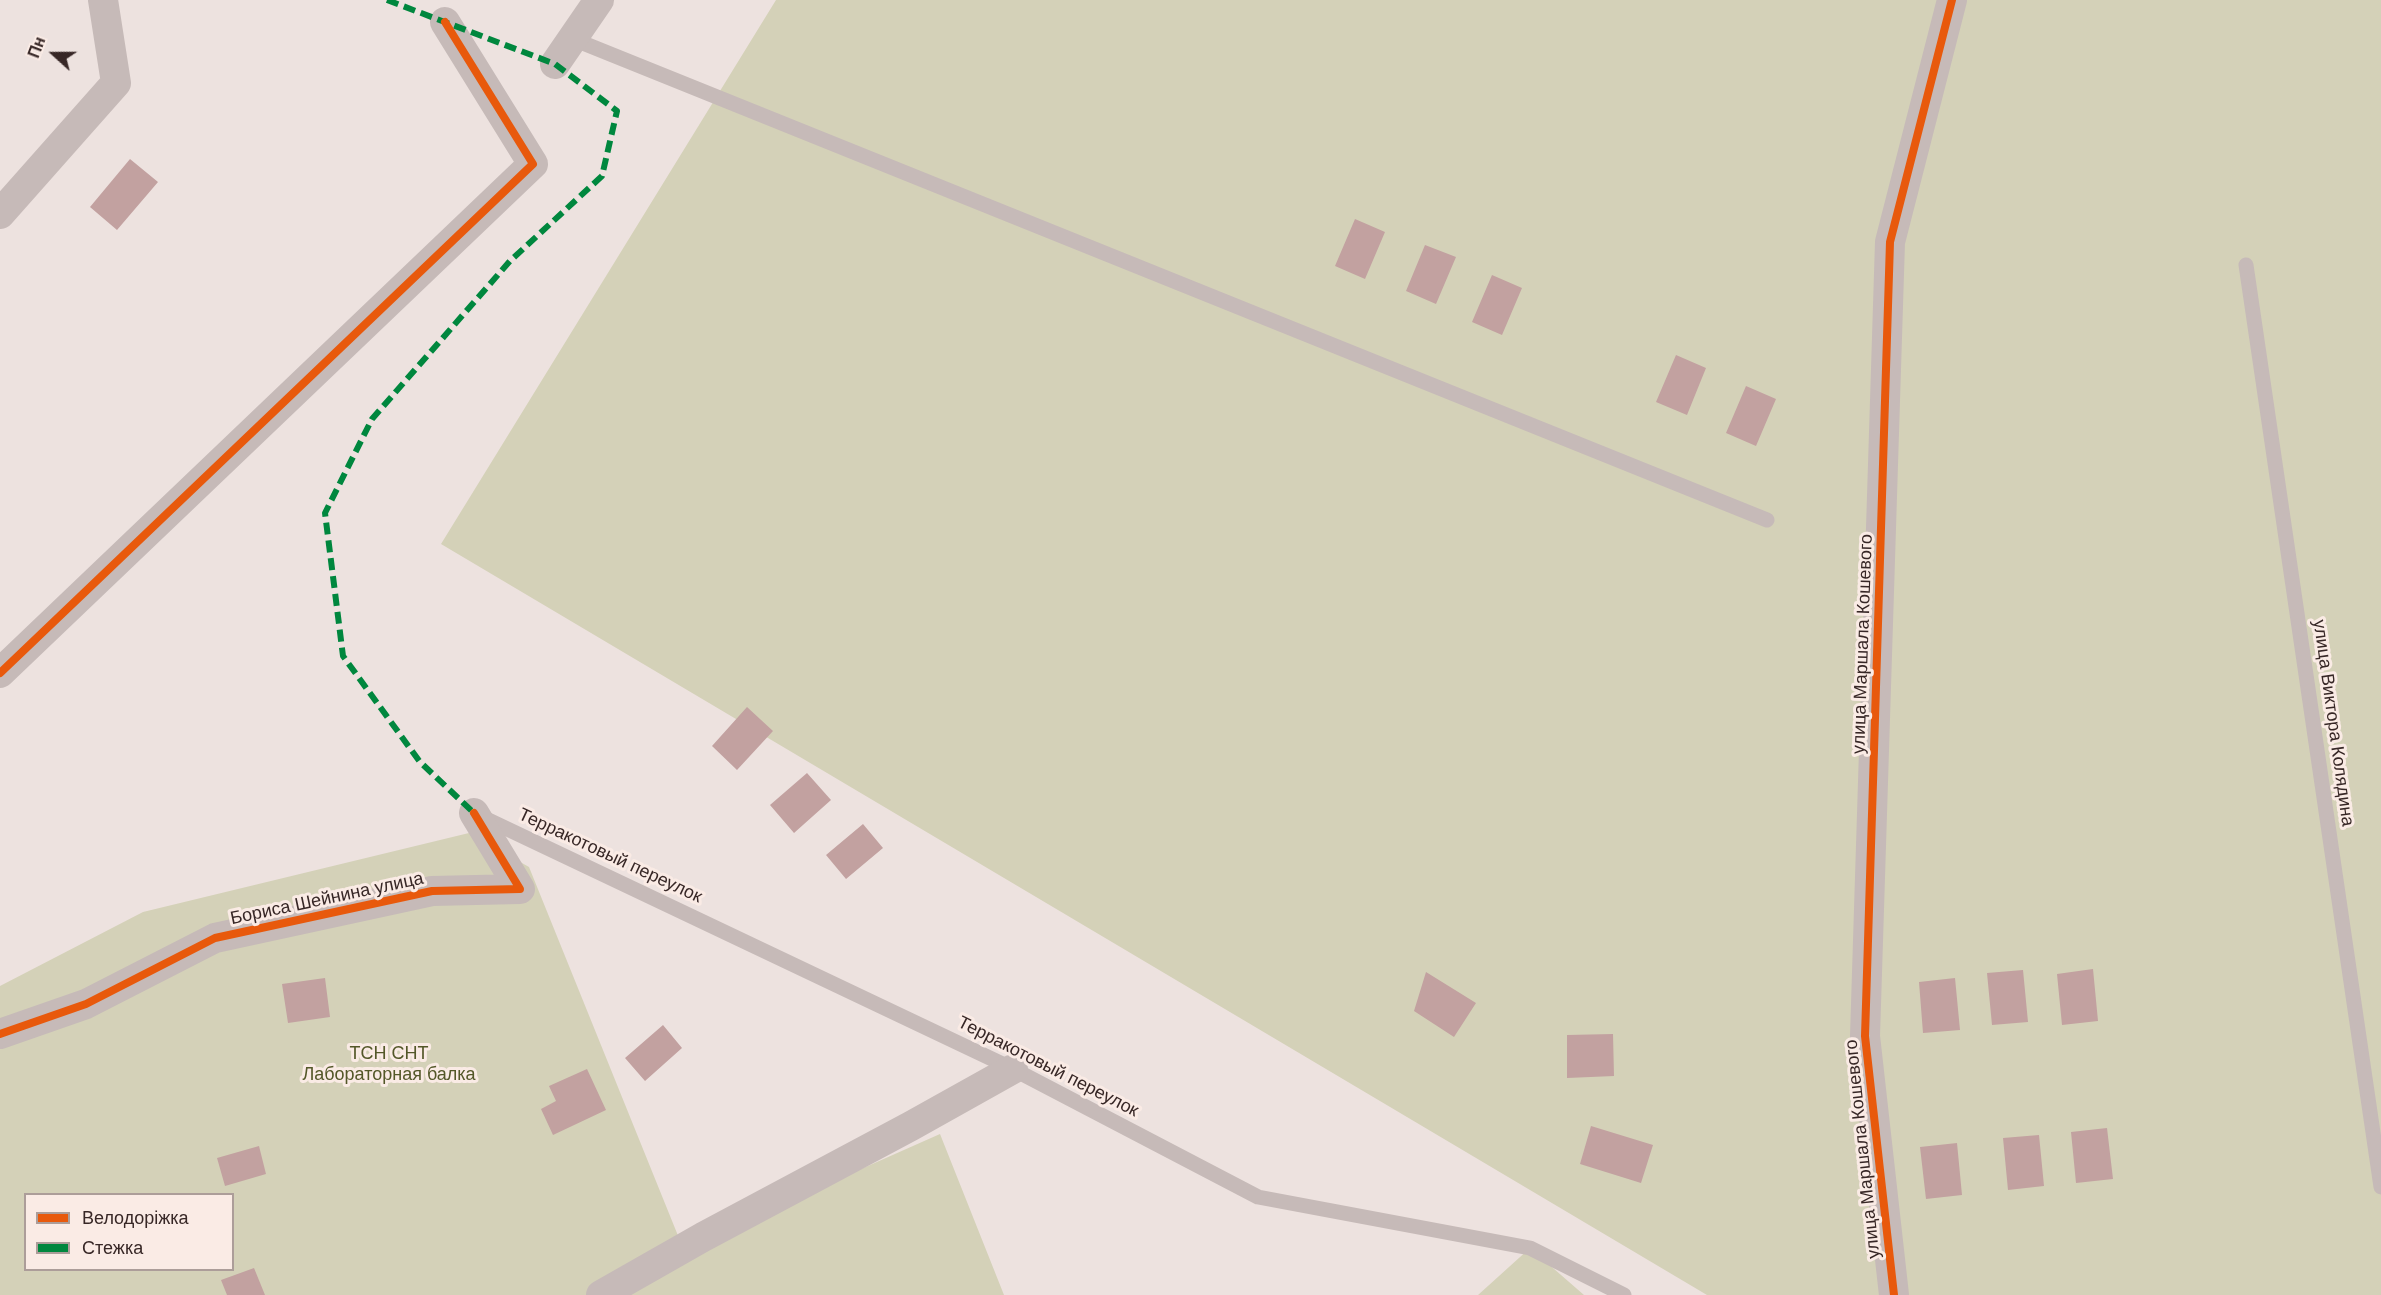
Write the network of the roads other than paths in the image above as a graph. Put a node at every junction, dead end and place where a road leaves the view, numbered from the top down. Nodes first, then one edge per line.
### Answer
1 (103, 0) edge
2 (599, 0) edge
3 (1952, 0) edge
4 (445, 22) dead end
5 (573, 39) junction
6 (555, 64) dead end
7 (0, 214) edge
8 (2246, 265) dead end
9 (1767, 520) dead end
10 (0, 673) edge
11 (474, 813) joint
12 (0, 1034) edge
13 (1013, 1069) junction
14 (2381, 1187) edge
15 (602, 1295) edge
16 (1624, 1295) edge
17 (1894, 1295) edge

1 - 7 street
2 - 5 street
3 - 17 street, улица Маршала Кошевого
4 - 10 street
5 - 6 street
5 - 9 lane
8 - 14 lane, улица Виктора Колядина
11 - 12 street, Бориса Шейнина улица
11 - 13 lane, Терракотовый переулок
13 - 15 street
13 - 16 lane, Терракотовый переулок

